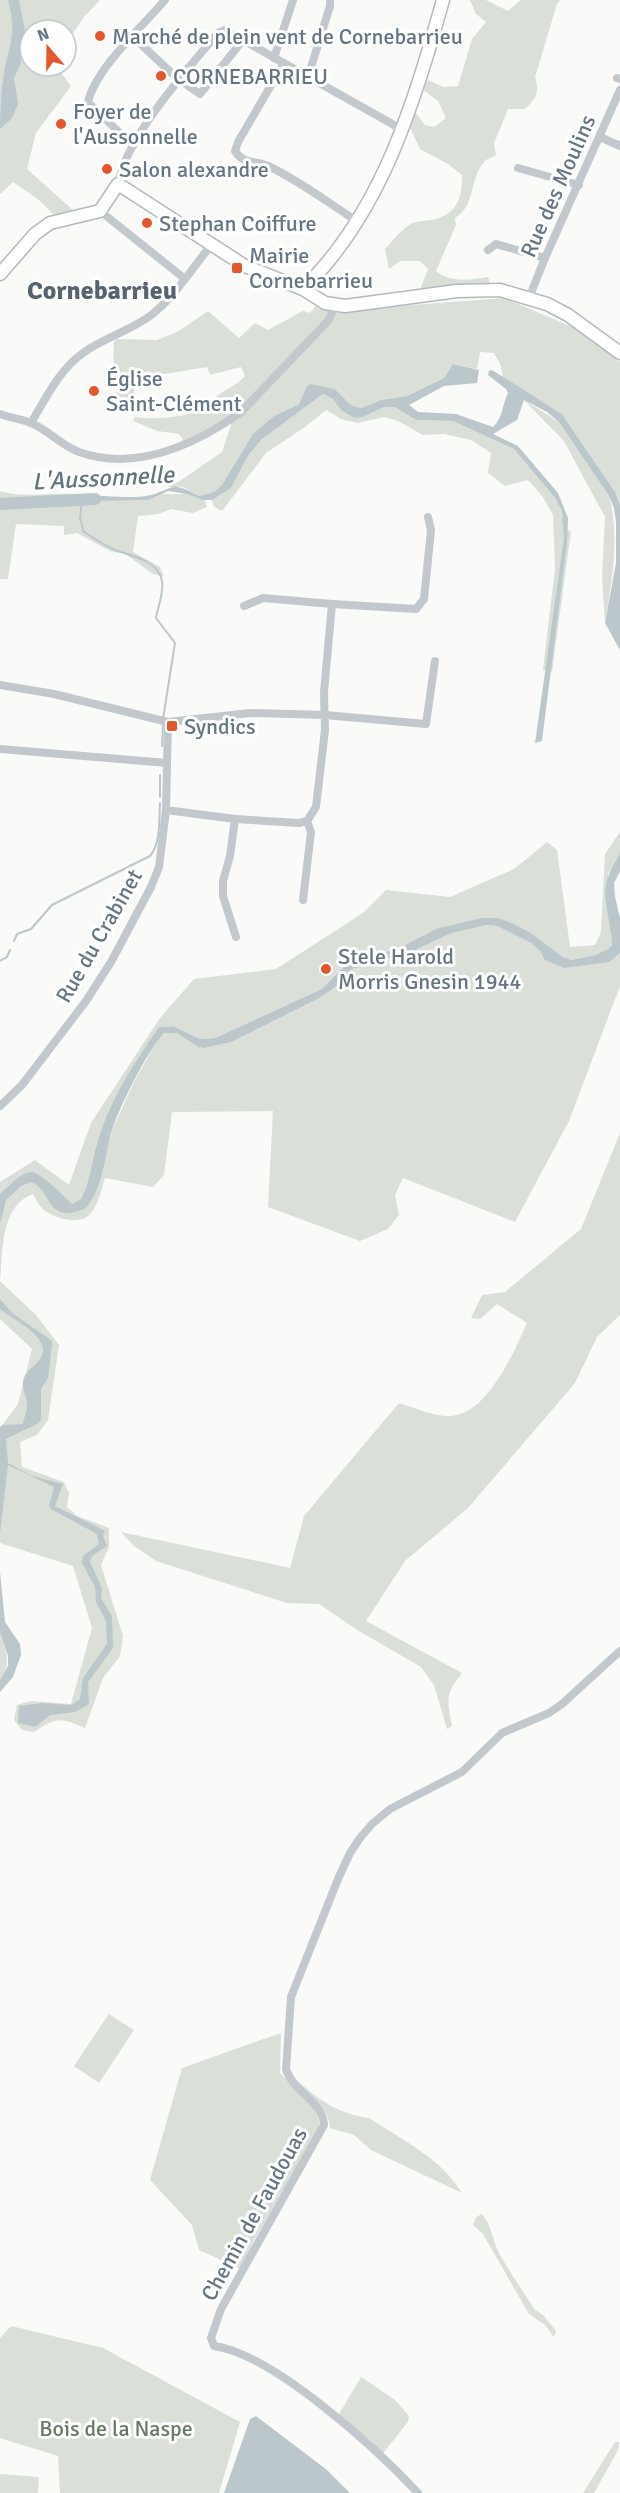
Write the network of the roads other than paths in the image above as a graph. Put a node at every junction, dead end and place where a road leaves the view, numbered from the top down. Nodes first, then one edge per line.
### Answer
1 (165, 0) edge
2 (293, 0) edge
3 (330, 0) edge
4 (443, 0) edge
5 (132, 36) junction
6 (243, 40) junction
7 (274, 58) junction
8 (284, 63) junction
9 (308, 77) junction
10 (178, 79) junction
11 (620, 90) edge
12 (403, 130) junction
13 (600, 137) junction
14 (133, 146) junction
15 (620, 146) edge
16 (518, 168) dead end
17 (118, 184) junction
18 (579, 185) junction
19 (100, 211) junction
20 (357, 221) junction
21 (212, 244) junction
22 (488, 250) dead end
23 (545, 258) junction
24 (0, 274) edge
25 (185, 279) junction
26 (303, 289) junction
27 (529, 298) junction
28 (335, 306) junction
29 (620, 353) edge
30 (0, 414) edge
31 (31, 423) junction
32 (429, 517) dead end
33 (332, 604) junction
34 (244, 606) dead end
35 (435, 661) dead end
36 (0, 685) edge
37 (325, 715) junction
38 (164, 721) junction
39 (0, 749) edge
40 (167, 763) junction
41 (166, 810) junction
42 (235, 819) junction
43 (307, 821) junction
44 (303, 900) dead end
45 (236, 937) dead end
46 (0, 1106) edge
47 (620, 1651) edge
48 (418, 2493) edge

1 - 5 street
2 - 7 street
3 - 9 street
4 - 12 street
5 - 10 street
5 - 14 street
6 - 7 street
6 - 10 street
6 - 10 street
7 - 8 street
8 - 9 street
8 - 20 street
9 - 12 street
10 - 14 street
11 - 13 street, Rue des Moulins
12 - 20 street
13 - 15 street
13 - 18 street, Rue des Moulins
14 - 17 street
16 - 18 street
17 - 19 street
17 - 21 street
18 - 23 street, Rue des Moulins
19 - 24 street
19 - 25 street
20 - 26 street
21 - 25 street
21 - 26 street
22 - 23 street
23 - 27 street, Rue des Moulins
25 - 31 street
26 - 28 street
27 - 28 street
27 - 29 street
28 - 31 street
30 - 31 street
32 - 33 street
33 - 34 street
33 - 37 street
35 - 37 street
36 - 38 street
37 - 38 street
37 - 43 street
38 - 40 street, Rue du Crabinet
39 - 40 street
40 - 41 street, Rue du Crabinet
41 - 42 street
41 - 46 street, Rue du Crabinet
42 - 43 street
42 - 45 street
43 - 44 street
47 - 48 street, Chemin de Faudouas

